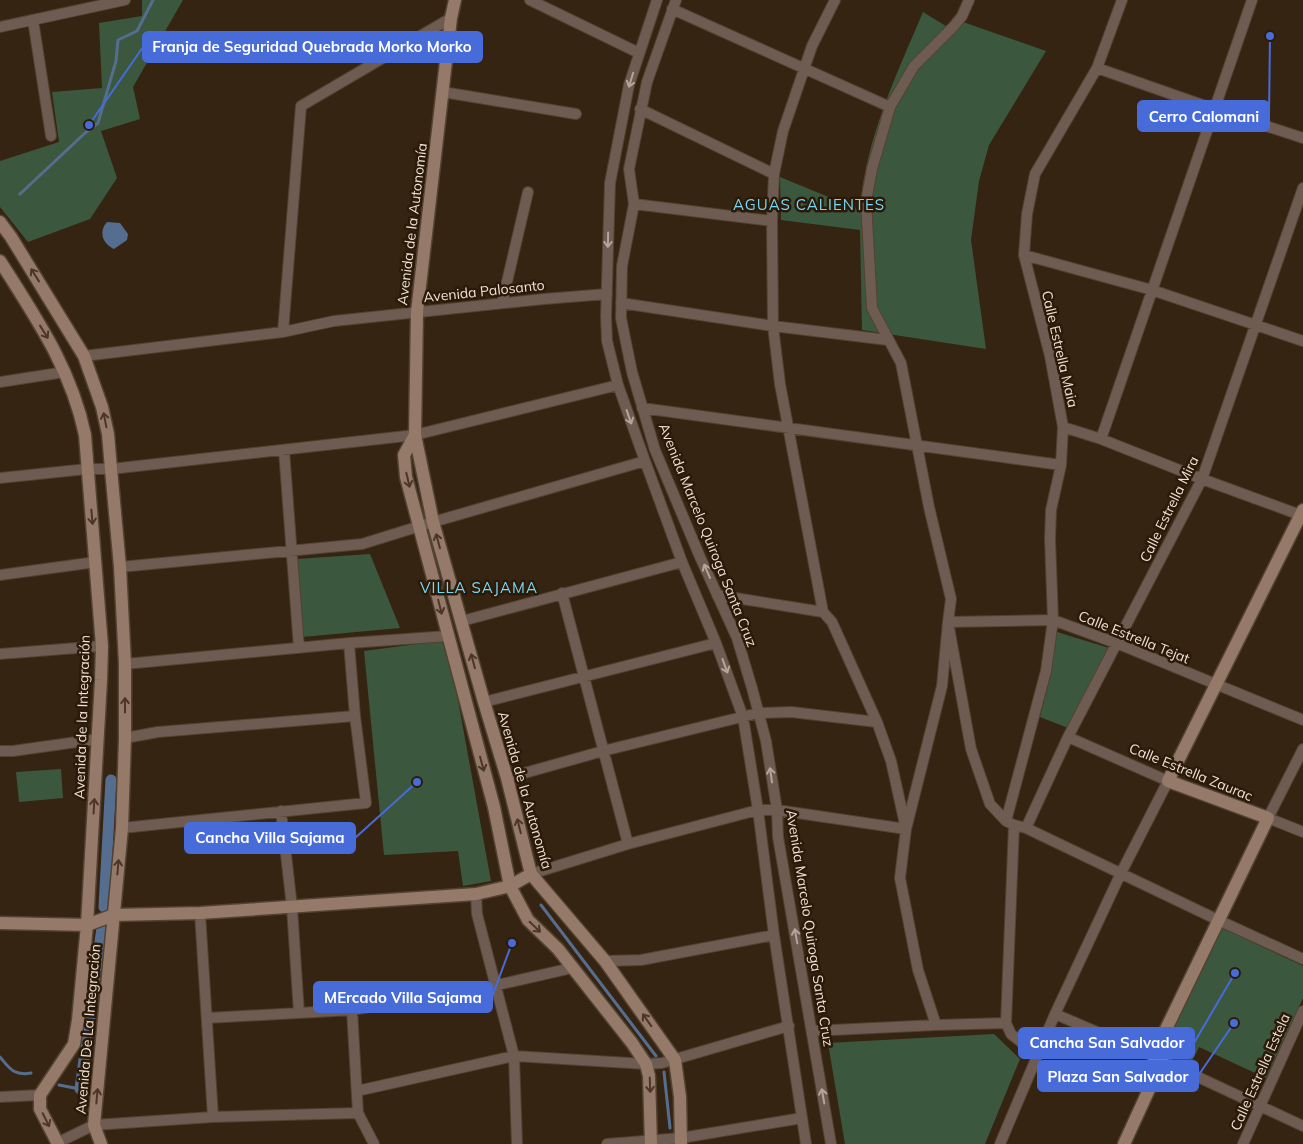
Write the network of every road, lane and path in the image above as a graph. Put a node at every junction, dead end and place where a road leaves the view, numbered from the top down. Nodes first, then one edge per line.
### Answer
1 (125, 0) edge
2 (455, 0) edge
3 (530, 0) edge
4 (657, 0) edge
5 (835, 0) edge
6 (969, 0) edge
7 (1122, 0) edge
8 (1252, 0) edge
9 (674, 5) edge
10 (451, 18) junction
11 (33, 20) junction
12 (0, 27) edge
13 (639, 53) junction
14 (1097, 68) junction
15 (805, 69) junction
16 (443, 92) junction
17 (890, 106) junction
18 (640, 109) junction
19 (1214, 110) junction
20 (576, 114) dead end
21 (50, 136) dead end
22 (1303, 138) edge
23 (774, 174) junction
24 (1303, 188) edge
25 (528, 192) dead end
26 (634, 204) junction
27 (772, 221) junction
28 (0, 222) edge
29 (1024, 255) junction
30 (0, 261) edge
31 (1152, 290) junction
32 (607, 294) junction
33 (502, 303) junction
34 (620, 303) junction
35 (416, 312) junction
36 (773, 326) junction
37 (1255, 326) junction
38 (283, 332) junction
39 (888, 340) junction
40 (1303, 341) edge
41 (84, 356) junction
42 (65, 372) junction
43 (0, 382) edge
44 (618, 385) junction
45 (642, 408) junction
46 (1063, 427) junction
47 (787, 428) junction
48 (415, 435) junction
49 (1101, 439) junction
50 (918, 446) junction
51 (284, 450) junction
52 (645, 461) junction
53 (1062, 465) junction
54 (87, 469) junction
55 (111, 469) junction
56 (0, 478) edge
57 (1202, 479) junction
58 (1302, 514) edge
59 (433, 522) junction
60 (420, 526) junction
61 (292, 551) junction
62 (96, 562) junction
63 (682, 562) junction
64 (120, 567) junction
65 (0, 575) edge
66 (562, 593) junction
67 (717, 595) junction
68 (823, 612) junction
69 (1053, 620) junction
70 (462, 621) junction
71 (948, 622) junction
72 (448, 636) junction
73 (716, 643) junction
74 (1116, 643) junction
75 (349, 644) junction
76 (102, 646) junction
77 (299, 648) junction
78 (0, 654) edge
79 (125, 664) junction
80 (584, 677) junction
81 (1215, 685) junction
82 (484, 702) junction
83 (758, 713) junction
84 (355, 716) junction
85 (743, 717) junction
86 (1303, 720) edge
87 (877, 722) junction
88 (1068, 737) junction
89 (125, 738) junction
90 (98, 739) junction
91 (1303, 750) edge
92 (0, 751) edge
93 (603, 751) junction
94 (507, 778) junction
95 (1168, 781) junction
96 (758, 810) junction
97 (776, 810) junction
98 (281, 811) junction
99 (1268, 818) junction
100 (1010, 823) junction
101 (122, 828) junction
102 (1026, 828) junction
103 (906, 829) junction
104 (1303, 832) edge
105 (628, 844) junction
106 (1121, 873) junction
107 (531, 874) junction
108 (510, 886) junction
109 (476, 894) junction
110 (292, 908) junction
111 (200, 913) junction
112 (114, 916) junction
113 (1218, 920) junction
114 (0, 923) edge
115 (87, 925) junction
116 (774, 935) junction
117 (1303, 959) edge
118 (606, 961) junction
119 (572, 968) junction
120 (497, 985) junction
121 (352, 1010) junction
122 (1303, 1011) edge
123 (299, 1013) junction
124 (1055, 1014) junction
125 (207, 1018) junction
126 (1006, 1023) junction
127 (936, 1025) junction
128 (789, 1026) junction
129 (812, 1032) junction
130 (1037, 1055) junction
131 (514, 1056) junction
132 (1158, 1059) junction
133 (675, 1060) junction
134 (646, 1064) junction
135 (357, 1091) junction
136 (40, 1096) junction
137 (0, 1097) edge
138 (1260, 1106) junction
139 (358, 1113) junction
140 (213, 1117) junction
141 (802, 1118) junction
142 (94, 1125) junction
143 (1303, 1126) edge
144 (681, 1141) edge
145 (651, 1142) edge
146 (57, 1143) edge
147 (101, 1144) edge
148 (374, 1144) edge
149 (517, 1144) edge
150 (607, 1144) edge
151 (806, 1144) edge
152 (831, 1144) edge
153 (1000, 1144) edge
154 (1124, 1144) edge
155 (1243, 1144) edge

1 - 11 street
2 - 10 street, Avenida de la Autonomía
3 - 13 street
4 - 13 street
5 - 15 street
6 - 17 street
7 - 14 street, Calle Estrella Maia
8 - 19 street
9 - 15 street
9 - 18 street, Avenida Marcelo Quiroga Santa Cruz
10 - 16 street, Avenida de la Autonomía
10 - 38 street
11 - 12 street
11 - 21 street
13 -> 32 street
14 - 19 street
14 - 29 street, Calle Estrella Maia
15 - 17 street
15 - 23 street
16 - 20 street
16 - 35 street, Avenida de la Autonomía
17 - 39 street
18 - 23 street
18 - 26 street, Avenida Marcelo Quiroga Santa Cruz
19 - 22 street
19 - 31 street
23 - 27 street
24 - 37 street, Calle Estrella Mira
25 - 33 street
26 - 27 street
26 - 34 street, Avenida Marcelo Quiroga Santa Cruz
27 - 36 street
41 -> 28 street
29 - 31 street
29 - 46 street, Calle Estrella Maia
30 -> 42 street, Avenida de la Integración
31 - 37 street
31 - 49 street
32 - 33 street, Avenida Palosanto
32 - 44 street
33 - 35 street, Avenida Palosanto
34 - 36 street
34 - 45 street, Avenida Marcelo Quiroga Santa Cruz
35 - 38 street, Avenida Palosanto
35 - 48 street, Avenida de la Autonomía
36 - 39 street
36 - 47 street
37 - 40 street
37 - 57 street, Calle Estrella Mira
38 - 41 street, Avenida Palosanto
39 - 50 street
55 -> 41 street
42 - 43 street
42 - 54 street, Avenida de la Integración
44 - 48 street
44 -> 52 street
45 - 47 street
67 -> 45 street, Avenida Marcelo Quiroga Santa Cruz
46 - 49 street
46 - 53 street, Calle Estrella Maia
47 - 50 street
47 - 68 street
48 - 51 street
48 - 59 street, Avenida de la Autonomía
48 -> 60 street, Avenida de la Autonomía
49 - 57 street
50 - 53 street
50 - 71 street
51 - 55 street
51 - 61 street
52 - 59 street
52 - 63 street
53 - 69 street, Calle Estrella Maia
54 - 55 street
54 - 56 street
54 -> 62 street, Avenida de la Integración
55 - 64 street
57 - 58 street
57 - 74 street, Calle Estrella Mira
58 - 81 street
59 - 60 street
70 -> 59 street, Avenida de la Autonomía
60 - 61 street
60 -> 72 street, Avenida de la Autonomía
61 - 64 street
61 - 77 street
62 - 65 street
62 - 76 street, Avenida de la Integración
63 - 66 street
63 - 73 street
64 - 79 street
66 - 70 street
66 - 80 street
67 - 68 street
67 - 83 street, Avenida Marcelo Quiroga Santa Cruz
68 - 87 street
69 - 71 street, Calle Estrella Tejat
69 - 74 street, Calle Estrella Tejat
69 - 100 street, Calle Estrella Maia
82 -> 70 street, Avenida de la Autonomía
71 - 100 street
71 - 103 street
72 - 75 street
72 -> 108 street, Avenida de la Autonomía
73 - 80 street
73 -> 85 street
74 - 81 street, Calle Estrella Tejat
74 - 88 street, Calle Estrella Mira
75 - 77 street
75 - 84 street
76 - 78 street
76 - 90 street, Avenida de la Integración
77 - 79 street
89 -> 79 street
80 - 82 street
80 - 93 street
81 - 86 street, Calle Estrella Tejat
81 - 95 street
82 - 94 street, Avenida de la Autonomía
83 - 85 street
83 - 87 street
97 -> 83 street, Avenida Marcelo Quiroga Santa Cruz
84 - 89 street
84 - 98 street
85 - 93 street
85 - 96 street
87 - 103 street
88 - 95 street, Calle Estrella Zaurac
88 - 102 street, Calle Estrella Mira
89 - 101 street
90 - 92 street
115 -> 90 street, Avenida de la Integración
91 - 99 street
93 - 94 street
93 - 105 street
107 -> 94 street, Avenida de la Autonomía
95 - 99 street, Calle Estrella Zaurac
95 - 106 street
96 - 97 street
96 - 105 street
96 - 116 street
97 - 103 street
129 -> 97 street, Avenida Marcelo Quiroga Santa Cruz
98 - 101 street
98 - 110 street
99 - 104 street, Calle Estrella Zaurac
99 - 113 street
100 - 102 street
100 - 126 street, Calle Estrella Maia
112 -> 101 street
102 - 106 street
103 - 127 street
105 - 107 street
106 - 113 street
106 - 124 street
107 - 108 street
107 - 118 street, Avenida de la Autonomía
108 - 109 street
108 -> 119 street, Avenida de la Autonomía
109 - 110 street
109 - 120 street
110 - 111 street
110 - 123 street
111 - 112 street
111 - 125 street
112 - 115 street
142 -> 112 street, Avenida De La Integración
113 - 117 street
113 - 132 street
114 - 115 street
115 - 136 street, Avenida de la Integración
116 - 118 street
116 - 128 street
133 -> 118 street, Avenida de la Autonomía
119 - 120 street
119 - 134 street, Avenida de la Autonomía
120 - 121 street
120 - 131 street
121 - 123 street
121 - 135 street
122 - 138 street, Calle Estrella Estela
123 - 125 street
124 - 130 street
124 - 132 street
125 - 140 street
126 - 127 street
126 - 130 street
127 - 129 street
128 - 133 street
128 - 141 street
152 -> 129 street, Avenida Marcelo Quiroga Santa Cruz
130 - 153 street
131 - 134 street
131 - 135 street
131 - 149 street
132 - 138 street
132 - 154 street
133 - 134 street
133 - 144 street, Avenida de la Autonomía
134 -> 145 street, Avenida de la Autonomía
135 - 139 street
136 - 137 street
136 -> 146 street
138 - 143 street
138 - 155 street, Calle Estrella Estela
139 - 140 street
139 - 148 street
140 - 142 street
141 - 144 street
141 - 151 street
142 - 146 street
142 - 147 street, Avenida De La Integración
144 - 145 street
145 - 150 street

